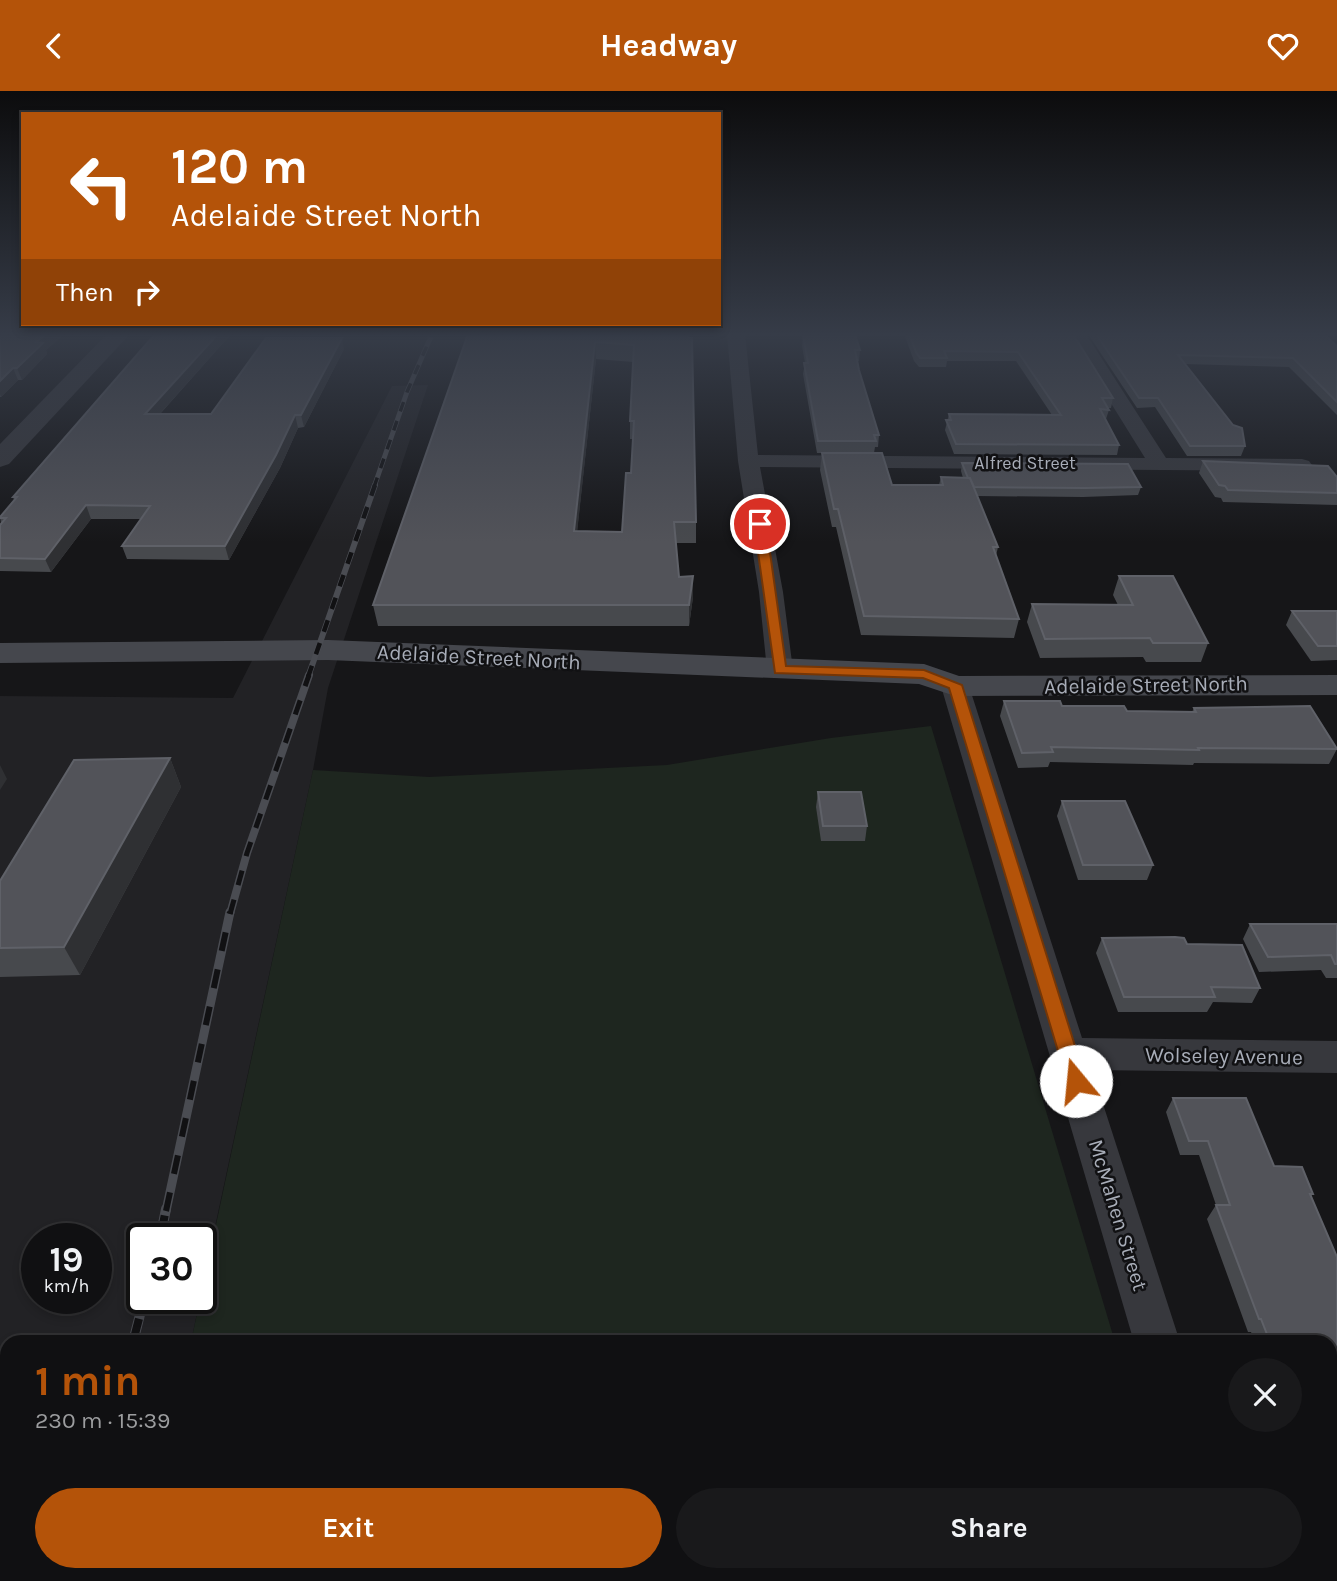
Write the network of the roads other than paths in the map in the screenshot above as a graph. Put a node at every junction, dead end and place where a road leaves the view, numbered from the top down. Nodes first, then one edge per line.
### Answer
1 (53, 404) edge
2 (743, 404) edge
3 (1121, 404) edge
4 (0, 459) edge
5 (748, 461) junction
6 (1159, 463) junction
7 (1302, 464) edge
8 (0, 653) edge
9 (0, 668) edge
10 (780, 670) junction
11 (955, 685) junction
12 (1337, 685) edge
13 (1068, 1054) junction
14 (1337, 1057) edge
15 (1155, 1335) edge

1 - 4 street
2 - 5 street
3 - 6 street
5 - 6 street, Alfred Street
5 - 10 street
6 - 7 street, Alfred Street
8 - 10 main road, Adelaide Street North
9 - 11 main road, Adelaide Street North
10 - 11 main road, Adelaide Street North
11 - 12 main road, Adelaide Street North
11 - 13 street, McMahen Street
13 - 14 street, Wolseley Avenue
13 - 15 street, McMahen Street

